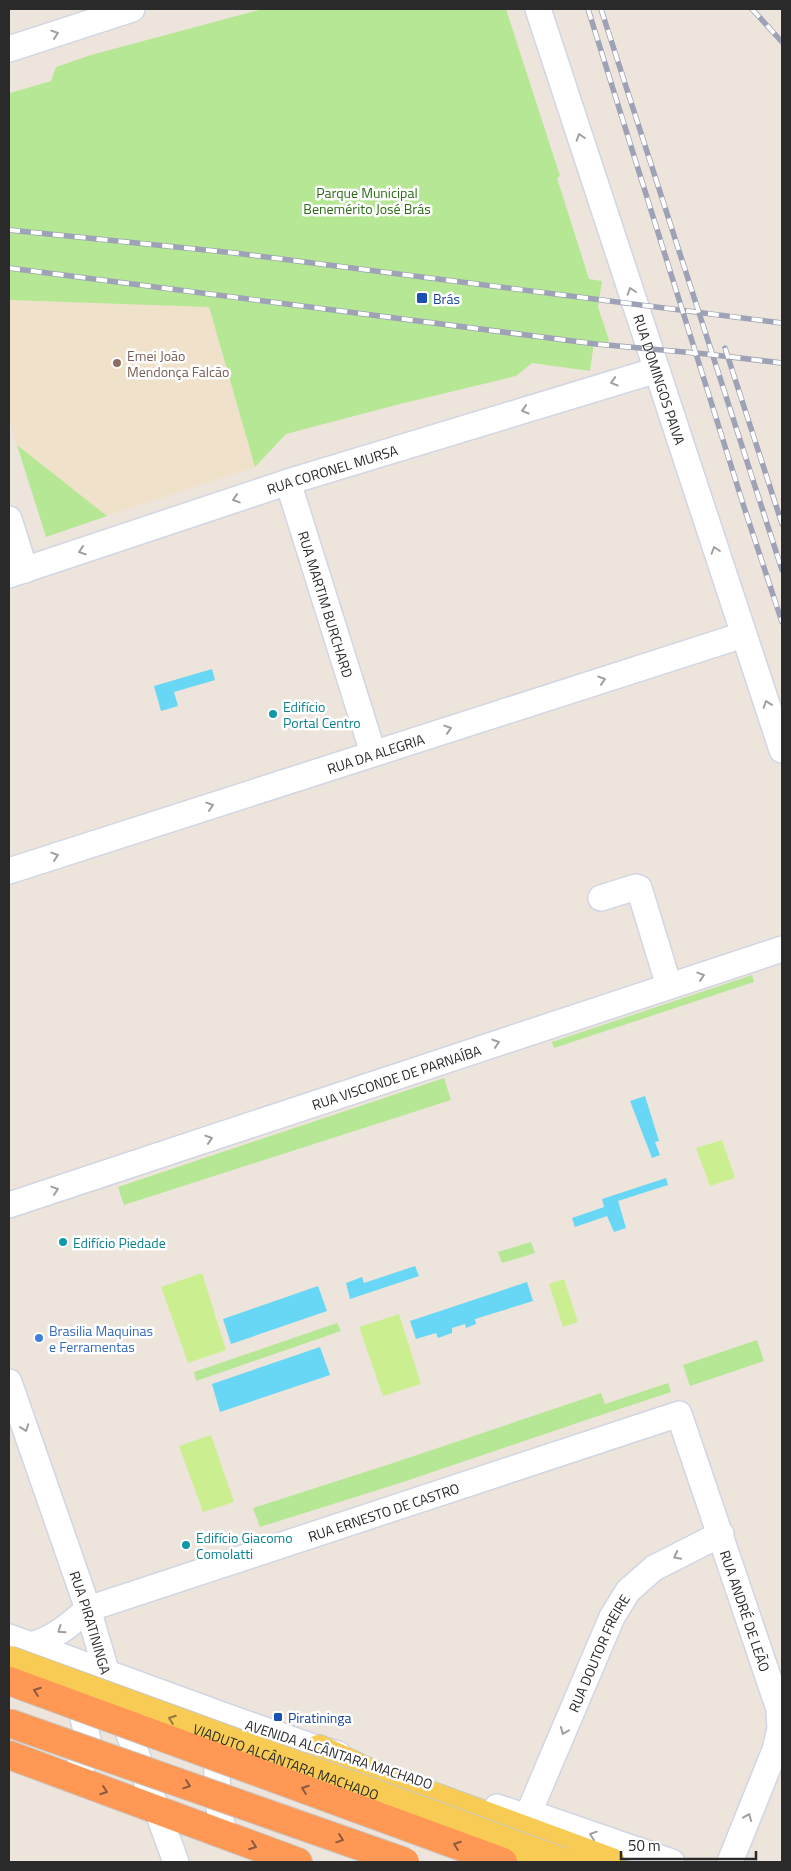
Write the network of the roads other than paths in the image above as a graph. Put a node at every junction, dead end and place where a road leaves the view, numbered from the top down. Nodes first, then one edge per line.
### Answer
1 (132, 9) edge
2 (538, 9) edge
3 (9, 50) edge
4 (657, 370) junction
5 (288, 482) junction
6 (9, 519) edge
7 (17, 572) edge
8 (743, 635) junction
9 (782, 750) edge
10 (373, 753) junction
11 (9, 871) edge
12 (601, 898) dead end
13 (782, 949) edge
14 (669, 986) junction
15 (9, 1205) edge
16 (9, 1382) edge
17 (679, 1414) joint
18 (721, 1534) junction
19 (88, 1609) junction
20 (16, 1647) edge
21 (59, 1655) junction
22 (107, 1674) junction
23 (9, 1681) edge
24 (225, 1716) junction
25 (9, 1723) edge
26 (319, 1749) junction
27 (9, 1755) edge
28 (67, 1778) junction
29 (158, 1811) junction
30 (527, 1817) junction
31 (224, 1835) junction
32 (176, 1862) edge
33 (298, 1862) edge
34 (405, 1862) edge
35 (503, 1862) edge
36 (562, 1862) edge
37 (611, 1862) edge
38 (672, 1862) edge
39 (730, 1862) edge

3 -> 1 street
4 -> 2 street, RUA DOMINGOS PAIVA
4 -> 5 street, RUA CORONEL MURSA
8 -> 4 street, RUA DOMINGOS PAIVA
5 -> 7 street, RUA CORONEL MURSA
5 - 10 street, RUA MARTIM BURCHARD
6 - 7 street
9 -> 8 street, RUA DOMINGOS PAIVA
10 -> 8 street, RUA DA ALEGRIA
11 -> 10 street, RUA DA ALEGRIA
12 - 14 street
14 -> 13 street, RUA VISCONDE DE PARNAÍBA
15 -> 14 street, RUA VISCONDE DE PARNAÍBA
16 -> 19 street, RUA PIRATININGA
17 - 18 street, RUA ANDRÉ DE LEÃO
17 - 19 street, RUA ERNESTO DE CASTRO
18 -> 30 street, RUA DOUTOR FREIRE
39 -> 18 street, RUA ANDRÉ DE LEÃO
19 -> 20 street, RUA ERNESTO DE CASTRO
19 - 22 street, RUA PIRATININGA
20 - 21 street, AVENIDA ALCÂNTARA MACHADO
36 -> 20 main road, VIADUTO ALCÂNTARA MACHADO, bridge
21 - 22 street, AVENIDA ALCÂNTARA MACHADO
21 - 28 street
22 - 24 street, AVENIDA ALCÂNTARA MACHADO
22 - 29 street, RUA PIRATININGA
35 -> 23 highway, VIADUTO ALCÂNTARA MACHADO, bridge
24 - 26 street, AVENIDA ALCÂNTARA MACHADO
24 - 31 street
25 -> 34 highway, bridge
26 - 30 street, AVENIDA ALCÂNTARA MACHADO
26 - 37 main road
27 - 28 highway
28 -> 29 highway
29 - 31 highway
29 - 32 street, RUA PIRATININGA
38 -> 30 street, AVENIDA ALCÂNTARA MACHADO
31 -> 33 highway

